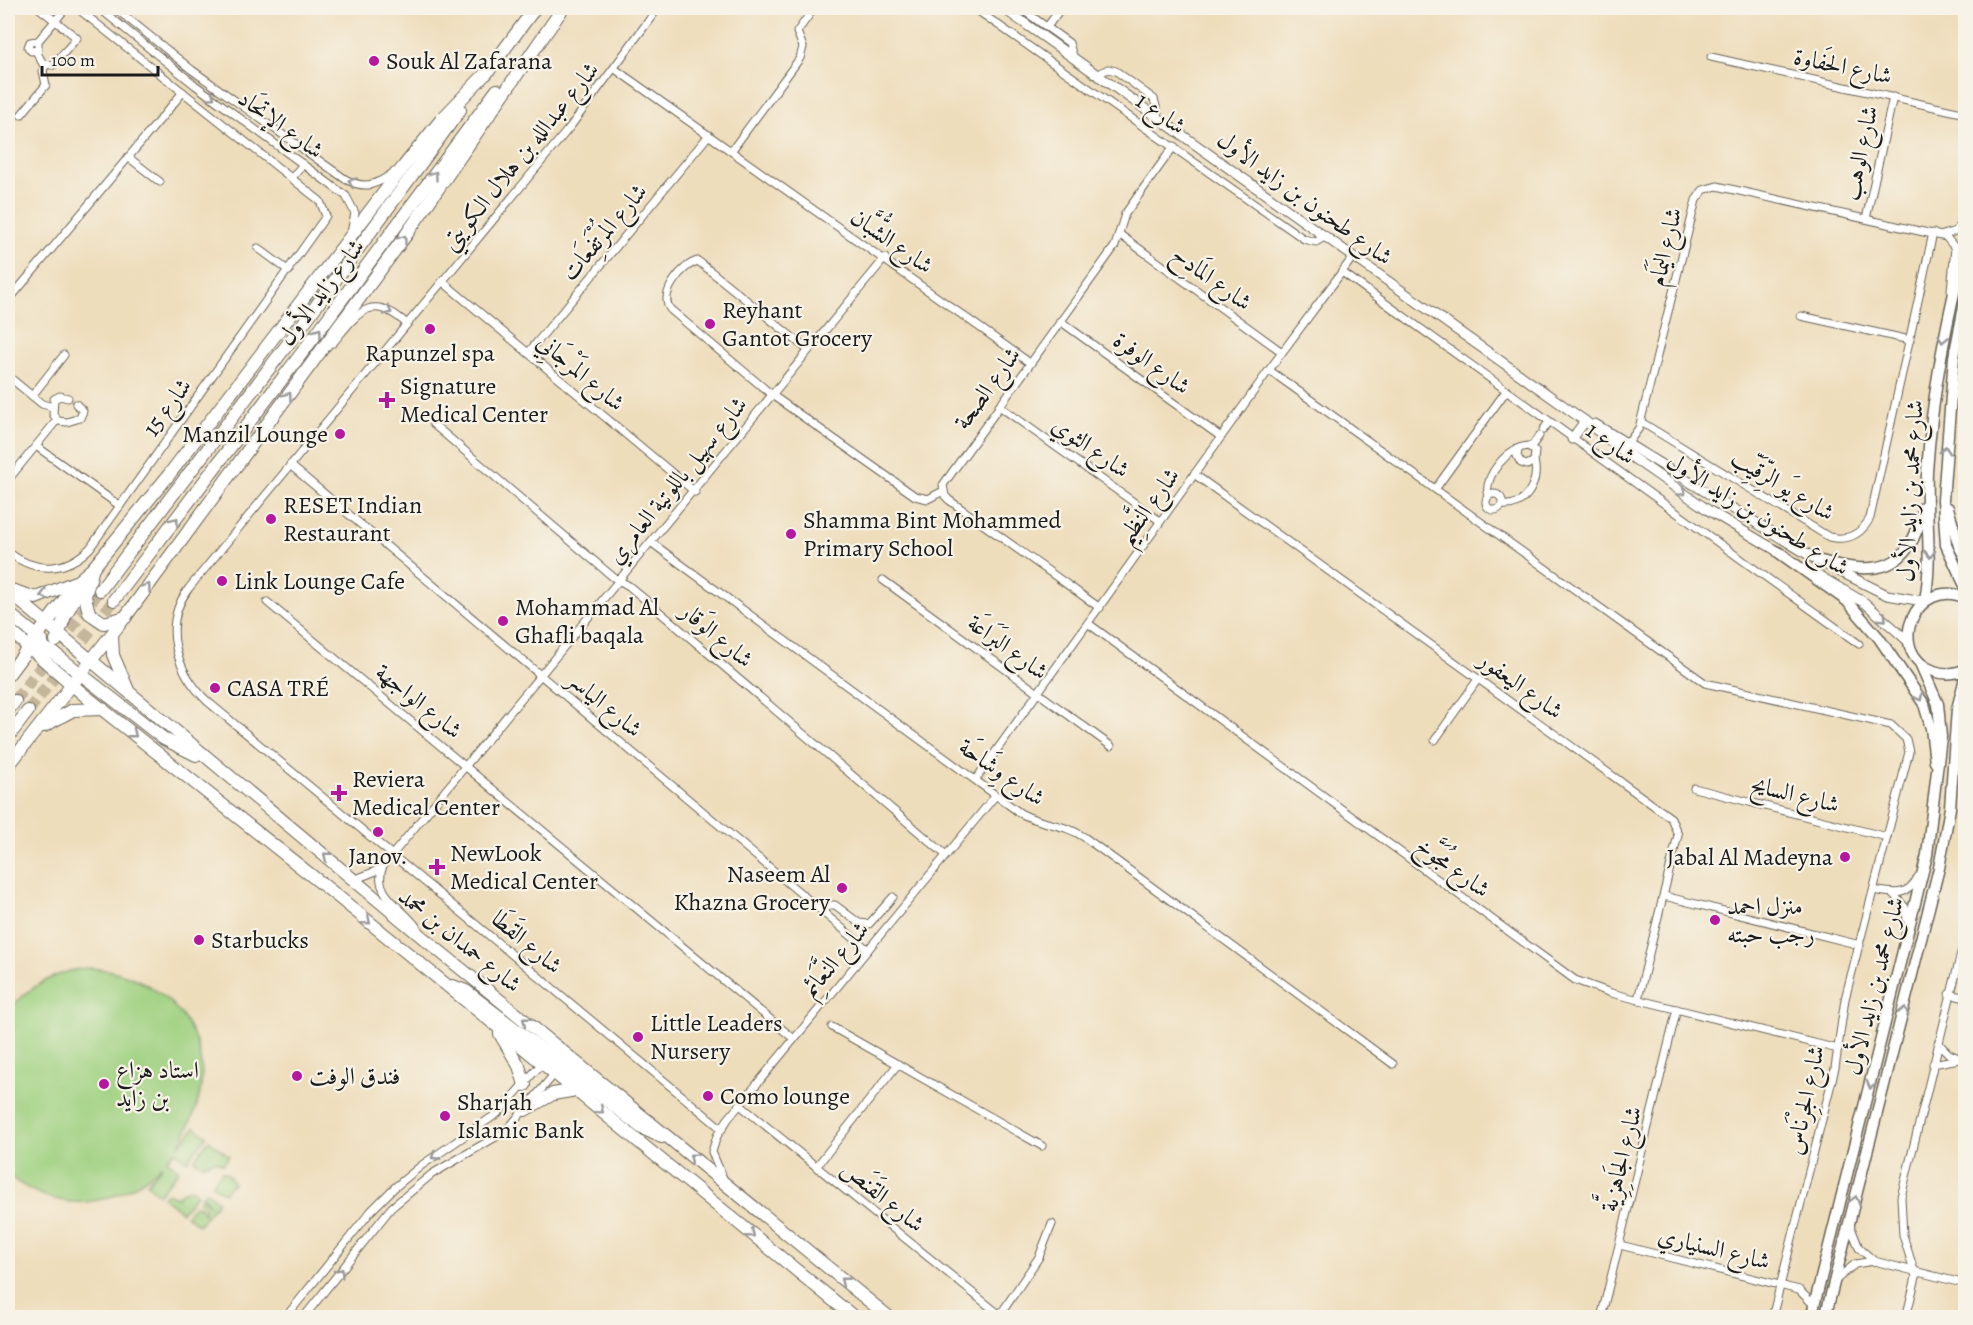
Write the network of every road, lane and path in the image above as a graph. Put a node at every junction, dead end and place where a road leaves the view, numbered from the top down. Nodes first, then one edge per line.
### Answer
1 (39, 8) edge
2 (66, 8) edge
3 (77, 8) edge
4 (99, 8) edge
5 (115, 8) edge
6 (535, 8) edge
7 (562, 8) edge
8 (658, 8) edge
9 (814, 8) edge
10 (974, 8) edge
11 (1003, 8) edge
12 (1020, 8) edge
13 (1061, 8) edge
14 (55, 20) junction
15 (1047, 27) junction
16 (1073, 56) junction
17 (1711, 57) dead end
18 (45, 66) junction
19 (490, 69) junction
20 (615, 69) junction
21 (183, 92) junction
22 (1893, 97) junction
23 (1965, 114) edge
24 (21, 115) dead end
25 (709, 135) junction
26 (1174, 146) junction
27 (732, 150) junction
28 (128, 157) junction
29 (303, 164) junction
30 (404, 166) junction
31 (292, 178) junction
32 (160, 182) dead end
33 (1965, 215) edge
34 (1866, 219) junction
35 (1119, 234) junction
36 (1937, 234) junction
37 (1326, 236) junction
38 (347, 241) junction
39 (1965, 242) edge
40 (258, 248) dead end
41 (1353, 257) junction
42 (885, 258) junction
43 (289, 271) junction
44 (1342, 272) junction
45 (443, 282) junction
46 (1952, 296) junction
47 (1965, 297) edge
48 (8, 301) edge
49 (1801, 316) dead end
50 (1060, 321) junction
51 (407, 324) junction
52 (1910, 340) junction
53 (808, 350) junction
54 (1282, 352) junction
55 (528, 354) junction
56 (64, 355) dead end
57 (312, 363) junction
58 (1030, 363) junction
59 (1269, 370) junction
60 (8, 376) edge
61 (1506, 391) junction
62 (772, 394) junction
63 (33, 396) junction
64 (68, 398) dead end
65 (76, 404) dead end
66 (999, 406) junction
67 (53, 407) junction
68 (57, 420) junction
69 (1585, 421) junction
70 (1641, 422) junction
71 (1549, 423) junction
72 (433, 424) dead end
73 (1221, 437) junction
74 (1572, 439) junction
75 (1628, 443) junction
76 (36, 446) junction
77 (1531, 447) junction
78 (1518, 450) junction
79 (1534, 461) junction
80 (290, 465) junction
81 (1194, 474) junction
82 (8, 480) edge
83 (1436, 488) junction
84 (1943, 490) junction
85 (943, 491) junction
86 (695, 492) junction
87 (1927, 494) junction
88 (1488, 497) junction
89 (1502, 505) junction
90 (120, 506) junction
91 (1160, 521) junction
92 (652, 543) junction
93 (8, 552) edge
94 (1778, 552) junction
95 (1965, 559) edge
96 (1817, 560) junction
97 (209, 565) joint
98 (93, 568) junction
99 (79, 580) junction
100 (883, 580) dead end
101 (620, 581) junction
102 (1965, 588) edge
103 (8, 590) edge
104 (100, 590) tunnel mouth
105 (1965, 598) edge
106 (114, 600) tunnel mouth
107 (1924, 601) junction
108 (267, 602) dead end
109 (1100, 608) junction
110 (8, 613) edge
111 (126, 616) junction
112 (45, 624) junction
113 (1089, 624) junction
114 (8, 629) edge
115 (57, 635) junction
116 (112, 635) junction
117 (36, 636) junction
118 (1909, 642) junction
119 (1859, 644) dead end
120 (28, 647) junction
121 (54, 650) junction
122 (90, 662) junction
123 (1920, 663) junction
124 (1965, 669) edge
125 (82, 672) junction
126 (1965, 674) edge
127 (8, 675) edge
128 (541, 675) junction
129 (1478, 679) junction
130 (72, 684) junction
131 (1039, 694) junction
132 (132, 696) junction
133 (103, 709) junction
134 (28, 711) tunnel mouth
135 (1965, 718) edge
136 (33, 734) junction
137 (8, 736) edge
138 (1435, 740) dead end
139 (1111, 746) dead end
140 (1956, 746) junction
141 (208, 760) junction
142 (466, 765) junction
143 (8, 766) edge
144 (976, 779) junction
145 (1938, 782) junction
146 (1694, 788) dead end
147 (996, 795) junction
148 (1932, 818) junction
149 (1887, 837) junction
150 (392, 855) junction
151 (946, 855) junction
152 (384, 864) junction
153 (356, 879) junction
154 (1874, 890) junction
155 (1894, 895) junction
156 (1664, 896) junction
157 (893, 897) dead end
158 (823, 912) junction
159 (1965, 933) edge
160 (422, 937) junction
161 (1860, 945) junction
162 (868, 950) junction
163 (1896, 981) junction
164 (446, 986) junction
165 (1949, 994) junction
166 (1965, 998) edge
167 (1638, 999) junction
168 (1677, 1009) junction
169 (493, 1023) junction
170 (832, 1027) dead end
171 (794, 1039) junction
172 (1938, 1043) junction
173 (1838, 1049) junction
174 (549, 1055) junction
175 (1962, 1060) edge
176 (898, 1064) junction
177 (1393, 1064) dead end
178 (1933, 1064) junction
179 (562, 1065) junction
180 (525, 1085) junction
181 (576, 1090) junction
182 (740, 1105) junction
183 (525, 1110) junction
184 (722, 1129) junction
185 (1042, 1146) dead end
186 (816, 1167) junction
187 (728, 1186) junction
188 (1850, 1220) junction
189 (1052, 1224) dead end
190 (1620, 1245) junction
191 (1874, 1261) junction
192 (1916, 1271) junction
193 (1834, 1283) junction
194 (1965, 1284) edge
195 (1781, 1285) junction
196 (1819, 1285) junction
197 (1799, 1290) junction
198 (1814, 1305) junction
199 (999, 1316) edge
200 (285, 1317) edge
201 (303, 1317) edge
202 (855, 1317) edge
203 (890, 1317) edge
204 (1601, 1317) edge
205 (1772, 1317) edge
206 (1811, 1317) edge
207 (1825, 1317) edge
208 (1906, 1317) edge

1 - 14 street
2 - 14 street
3 - 21 street
4 -> 29 street, شارع الإتحَاد
30 -> 5 street, شارع الإتحَاد
6 - 19 main road, شارع زايد الأول
57 -> 7 main road
106 -> 7 main road, شارع زايد الأول
8 - 20 street, شارع عبدالله بن هلال الكويتي
9 - 27 street
10 - 26 street, شارع 1
11 - 16 street, شارع طحنون بن زايد الأول
12 - 15 street
13 - 15 street
14 - 18 street
14 - 18 street
15 - 16 street
16 - 37 street, شارع طحنون بن زايد الأول
17 - 22 street, شارع الحَفاوة
18 - 24 street
19 - 30 main road
19 - 104 main road, شارع زايد الأول
20 - 25 street, شارع الشُّبَّان
20 - 45 street, شارع عبدالله بن هلال الكويتي
21 - 28 street
21 - 31 street
22 - 23 street, شارع الحَفاوة
22 - 34 street, شارع الوهب
25 - 27 street, شارع الشُّبَّان
25 - 55 street, شارع المُرْتَفِعَات
26 - 35 street, شارع الصحة
26 - 37 street, شارع 1
27 - 42 street, شارع الشُّبَّان
28 - 32 street
28 - 48 street
29 - 31 street
29 - 38 street, شارع الإتحَاد
30 - 38 main road
31 - 43 street, شارع 15
33 - 36 street
34 - 36 street, شارع اليَمَام
34 - 70 street, شارع اليَمَام
35 - 50 street, شارع الصحة
35 - 54 street, شارع المَادِح
36 - 46 street
36 - 52 street, شارع يَو الرِّقَيِّب
37 - 41 street, شارع طحنون بن زايد الأول
38 - 98 main road
39 - 46 main road, شارع محمد بن زايد الأول
40 - 43 street
41 - 44 street, شارع النَّظِيم
41 - 69 street, شارع طحنون بن زايد الأول
42 - 53 street, شارع سهيل باللوتية العامري
42 - 58 street, شارع الشُّبَّان
43 - 90 street, شارع 15
44 - 54 street, شارع النَّظِيم
44 - 61 street, شارع 1
45 - 51 street, شارع عبدالله بن هلال الكويتي
45 - 55 street, شارع المَرْجَانِي
46 -> 87 main road, شارع محمد بن زايد الأول
84 -> 47 main road, شارع محمد بن زايد الأول
49 - 52 street
50 - 58 street, شارع الصحة
50 - 73 street, شارع الوفرة
57 -> 51 street
51 - 80 street, شارع عبدالله بن هلال الكويتي
52 - 70 street, شارع يَو الرِّقَيِّب
53 - 62 street, شارع سهيل باللوتية العامري
53 - 62 street
54 - 59 street, شارع النَّظِيم
55 - 86 street, شارع المَرْجَانِي
56 - 63 street
111 -> 57 main road
58 - 66 street, شارع الصحة
59 - 73 street, شارع النَّظِيم
59 - 83 street
60 - 63 street
61 - 71 street, شارع 1
61 - 83 street
62 - 85 street
62 - 86 street, شارع سهيل باللوتية العامري
63 - 67 street
64 - 67 street
65 - 68 street
66 - 85 street, شارع الصحة
66 - 91 street, شارع الثوي
67 - 68 street
68 - 76 street
69 - 74 street
69 - 75 street, شارع طحنون بن زايد الأول
69 -> 94 street, شارع طحنون بن زايد الأول
70 - 75 street, شارع اليَمَام
71 - 74 street, شارع 1
71 - 77 street
72 - 101 street, شارع الوَقار
73 - 81 street, شارع النَّظِيم
74 - 119 street, شارع 1
75 - 96 street, شارع طحنون بن زايد الأول
76 - 82 street
76 - 90 street
77 - 78 street
77 - 79 street
78 - 79 street
78 - 88 street
79 - 89 street
80 - 97 street, شارع عبدالله بن هلال الكويتي
80 - 128 street, شارع الياسر
81 - 91 street, شارع النَّظِيم
81 - 129 street, شارع اليعفور
83 - 149 street, شارع الجِرْنَاس
84 - 95 main road
84 - 102 main road, شارع محمد بن زايد الأول
85 - 109 street
86 - 92 street, شارع سهيل باللوتية العامري
87 - 96 main road
87 -> 107 main road, شارع محمد بن زايد الأول
88 - 89 street
88 - 89 street
90 - 93 street, شارع 15
91 - 109 street, شارع النَّظِيم
92 - 101 street, شارع سهيل باللوتية العامري
92 - 144 street, شارع وِشَاحَة
94 -> 118 street, شارع طحنون بن زايد الأول
94 -> 145 main road
96 - 107 street, شارع طحنون بن زايد الأول
97 - 150 street, شارع القَطَا
98 - 99 main road
98 - 111 main road
98 - 115 main road
99 -> 103 main road
99 - 112 main road
100 - 131 street, شارع البَرَاعَة
101 - 128 street, شارع سهيل باللوتية العامري
101 - 151 street, شارع الوَقار
103 - 112 main road, شارع حمدان بن محمد
105 - 107 main road
107 - 118 main road, شارع محمد بن زايد الأول
108 - 142 street, شارع الواجهة
109 - 113 street, شارع النَّظِيم
110 - 117 main road
111 - 116 main road
112 - 115 main road, شارع حمدان بن محمد
112 - 117 main road
113 - 131 street, شارع النَّظِيم
113 - 167 street, شارع مُجَوَّخ
114 - 120 main road, شارع حمدان بن محمد
115 - 121 main road
115 - 122 main road, شارع حمدان بن محمد
116 - 122 main road
116 - 132 main road
117 - 120 main road
117 - 121 main road
118 - 123 main road, شارع محمد بن زايد الأول
120 - 121 main road
120 - 127 main road
120 - 130 main road, شارع حمدان بن محمد
121 - 122 main road
121 - 125 main road
121 - 130 main road
122 - 125 main road
122 - 132 main road, شارع حمدان بن محمد
123 - 124 main road
123 - 145 main road, شارع محمد بن زايد الأول
125 - 130 main road
125 - 141 main road
126 - 140 main road, شارع محمد بن زايد الأول
128 - 142 street, شارع سهيل باللوتية العامري
128 - 158 street, شارع الياسر
129 - 138 street
129 - 156 street, شارع اليعفور
130 - 133 main road, شارع حمدان بن محمد
130 - 136 main road
131 - 139 street, شارع البَرَاعَة
131 - 144 street, شارع النَّظِيم
132 - 141 main road, شارع حمدان بن محمد
133 - 136 main road
133 -> 164 main road, شارع حمدان بن محمد
134 - 137 main road
135 - 140 main road
136 - 143 main road
188 -> 140 main road, شارع محمد بن زايد الأول
153 -> 141 main road, شارع حمدان بن محمد
142 - 150 street, شارع سهيل باللوتية العامري
142 - 171 street, شارع الواجهة
144 - 147 street, شارع وِشَاحَة
145 - 148 main road, شارع محمد بن زايد الأول
146 - 149 street, شارع السايح
147 - 151 street, شارع النَّعَائِم
147 - 177 street, شارع وِشَاحَة
148 - 155 street
148 - 163 main road, شارع محمد بن زايد الأول
149 - 154 street, شارع الجِرْنَاس
150 - 152 street, شارع سهيل باللوتية العامري
150 - 184 street, شارع القَطَا
151 - 162 street, شارع النَّعَائِم
152 - 153 street, شارع سهيل باللوتية العامري
152 - 160 street
153 - 160 main road, شارع حمدان بن محمد
154 - 155 street
154 - 161 street, شارع الجِرْنَاس
155 - 163 street
156 - 161 street
156 - 167 street, شارع اليعفور
157 - 158 street
158 - 162 street, شارع الياسر
159 - 165 street
174 -> 160 main road, شارع حمدان بن محمد
161 - 173 street, شارع الجِرْنَاس
162 - 171 street, شارع النَّعَائِم
163 -> 196 main road, شارع محمد بن زايد الأول
164 - 169 main road, شارع حمدان بن محمد
164 - 174 main road
165 - 166 street
165 - 172 street
167 - 168 street, شارع مُجَوَّخ
168 - 173 street, شارع مُجَوَّخ
168 - 190 street, شارع الجَاهِزِيَّة
169 - 174 main road, شارع حمدان بن محمد
169 - 180 main road
170 - 176 street
171 - 182 street, شارع النَّعَائِم
172 - 175 street
172 - 178 street
173 - 195 street, شارع الجِرْنَاس
174 - 179 main road, شارع حمدان بن محمد
174 - 179 main road, شارع حمدان بن محمد
174 - 180 street
175 - 178 street
176 - 185 street
176 - 186 street
178 - 192 street
179 - 181 main road, شارع حمدان بن محمد
179 - 183 street
187 -> 179 main road, شارع حمدان بن محمد
180 -> 200 street
181 - 183 main road
181 -> 202 main road, شارع حمدان بن محمد
182 - 184 street, شارع النَّعَائِم
182 - 186 street, شارع القَنَص
201 -> 183 street
184 - 187 street, شارع النَّعَائِم
186 - 199 street, شارع القَنَص
203 -> 187 main road, شارع حمدان بن محمد
188 - 191 street
188 - 193 main road, شارع محمد بن زايد الأول
189 - 199 street
190 - 195 street, شارع السنياري
190 - 204 street, شارع الجَاهِزِيَّة
191 - 192 street
191 - 193 street
192 - 194 street
192 - 208 street
193 - 207 main road, شارع محمد بن زايد الأول
195 - 197 street, شارع السنياري
195 - 205 street, شارع الجِرْنَاس
196 - 197 street, شارع السنياري
196 - 198 main road, شارع محمد بن زايد الأول
197 - 198 street, شارع السنياري
198 - 206 main road, شارع محمد بن زايد الأول

